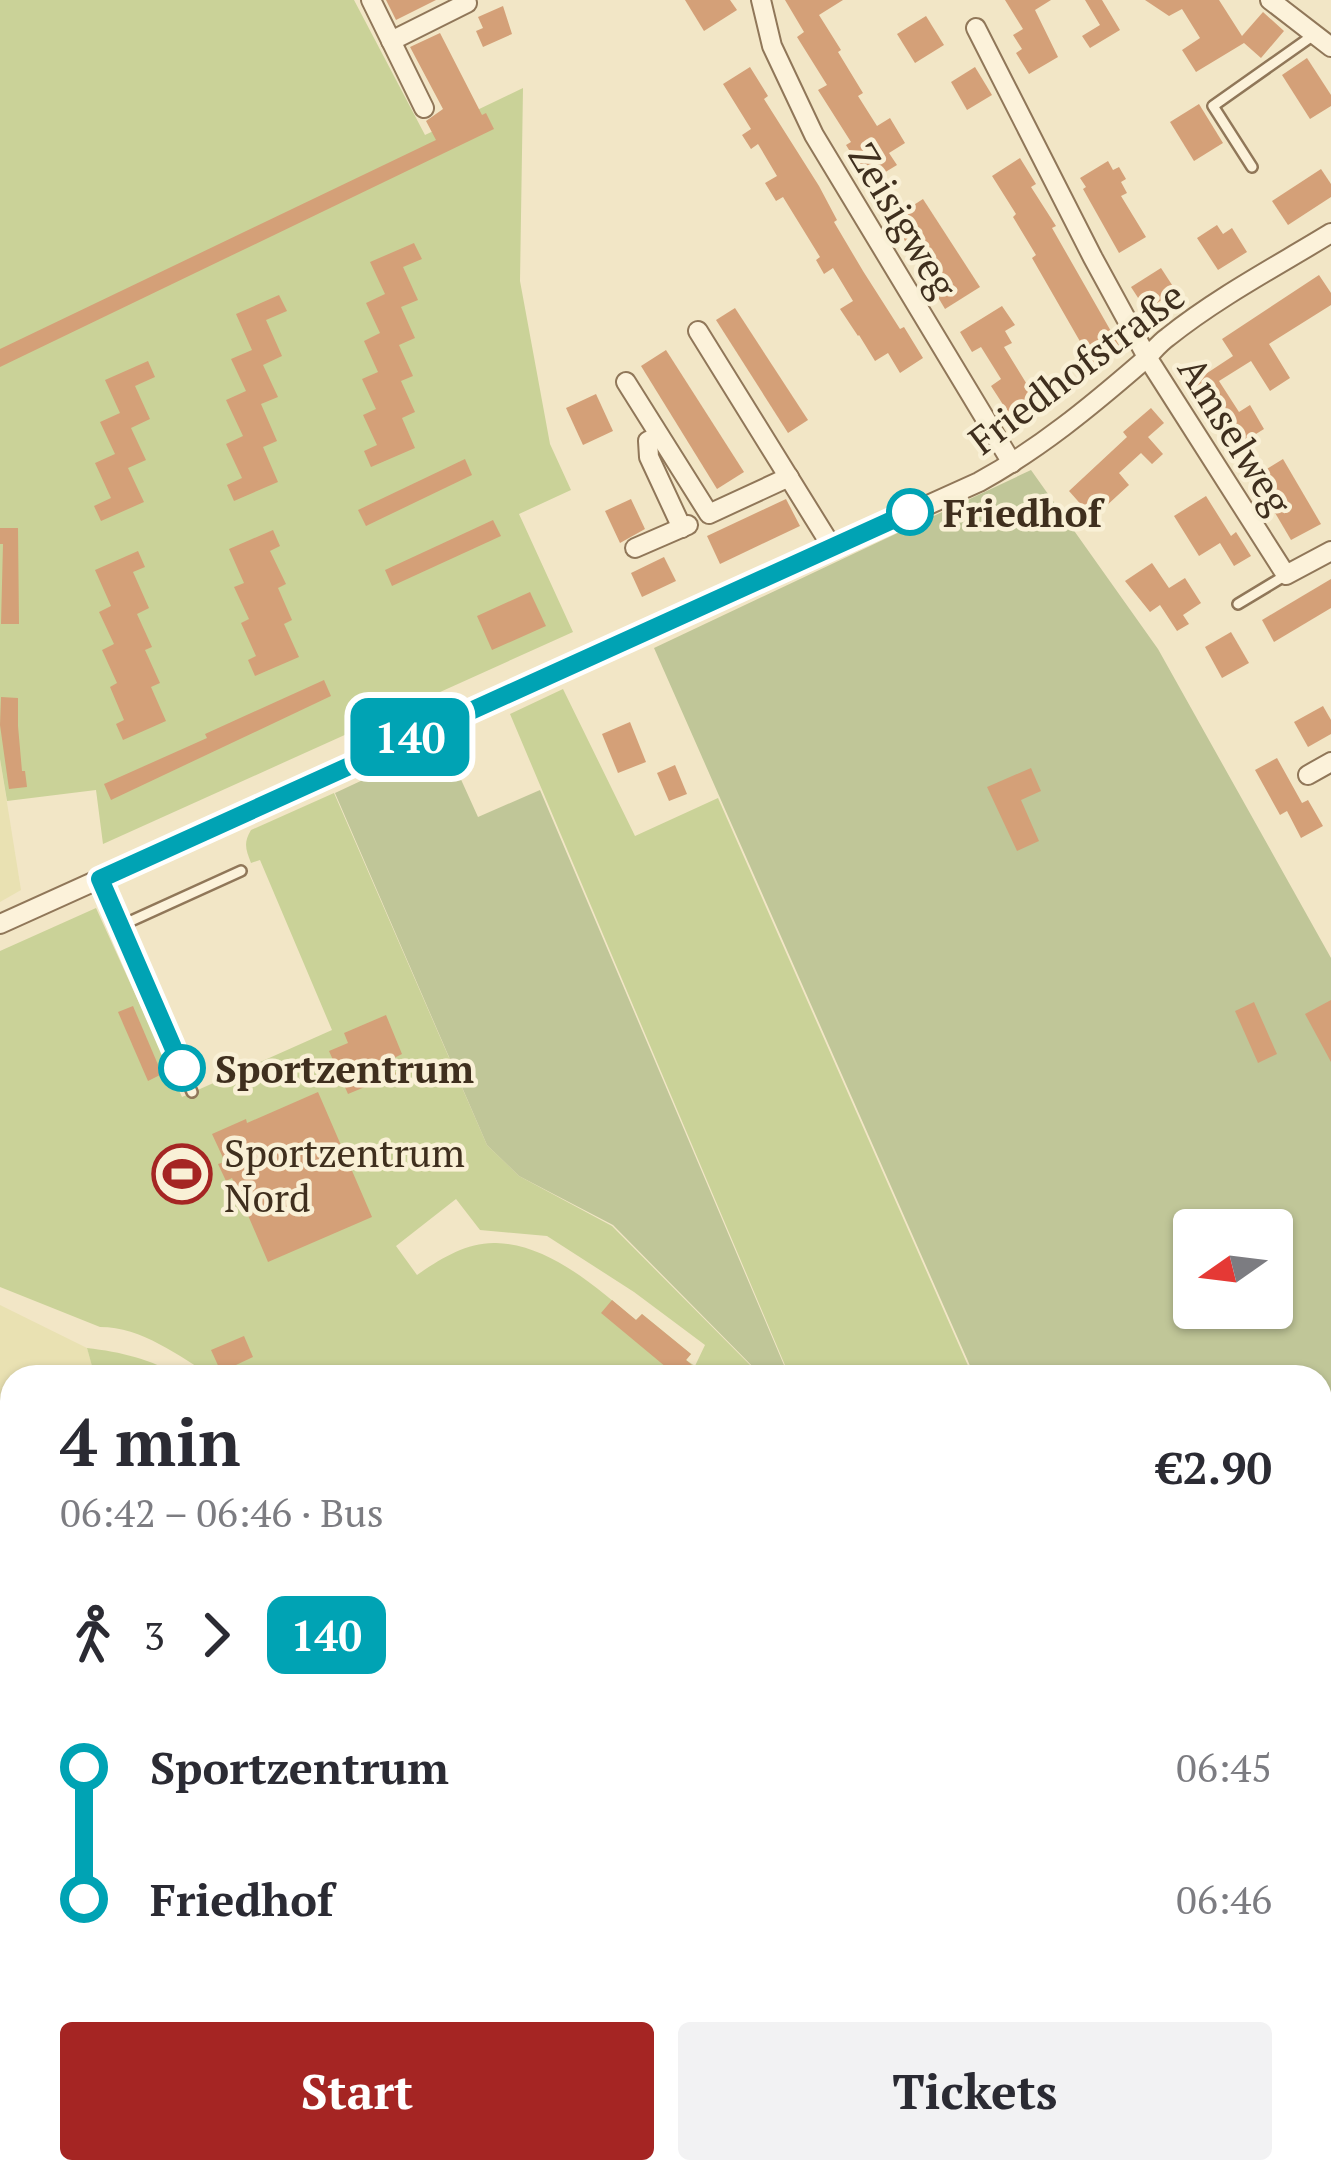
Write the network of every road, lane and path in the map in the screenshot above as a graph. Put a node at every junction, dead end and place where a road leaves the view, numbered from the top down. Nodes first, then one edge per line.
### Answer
1 (371, 0) edge
2 (466, 0) edge
3 (761, 0) edge
4 (1270, 0) edge
5 (976, 28) dead end
6 (391, 41) junction
7 (1323, 41) edge
8 (424, 108) dead end
9 (1252, 166) dead end
10 (1331, 233) edge
11 (698, 331) dead end
12 (1147, 357) junction
13 (626, 382) dead end
14 (659, 436) junction
15 (1012, 463) junction
16 (789, 476) junction
17 (709, 514) junction
18 (682, 528) junction
19 (635, 548) dead end
20 (832, 548) junction
21 (1331, 551) edge
22 (1286, 575) junction
23 (1238, 604) dead end
24 (1331, 763) edge
25 (1308, 775) dead end
26 (241, 871) dead end
27 (100, 879) junction
28 (0, 924) edge
29 (120, 926) junction
30 (192, 1093) dead end

1 - 6 street
2 - 6 street
3 - 15 street, Zeisigweg
4 - 7 street
5 - 12 street, Amselweg
6 - 8 street
7 - 9 lane
10 - 12 street, Friedhofstraße
11 - 16 street
12 - 15 street, Friedhofstraße
12 - 22 street, Amselweg
13 - 14 street
14 - 17 street
14 - 18 street
15 - 20 street, Friedhofstraße
16 - 17 street
16 - 20 street
17 - 18 street
18 - 19 street
20 - 27 street, Friedhofstraße
21 - 22 street, Amselweg
22 - 23 lane
24 - 25 street
26 - 29 lane
27 - 28 street, Friedhofstraße
27 - 29 lane
29 - 30 lane

